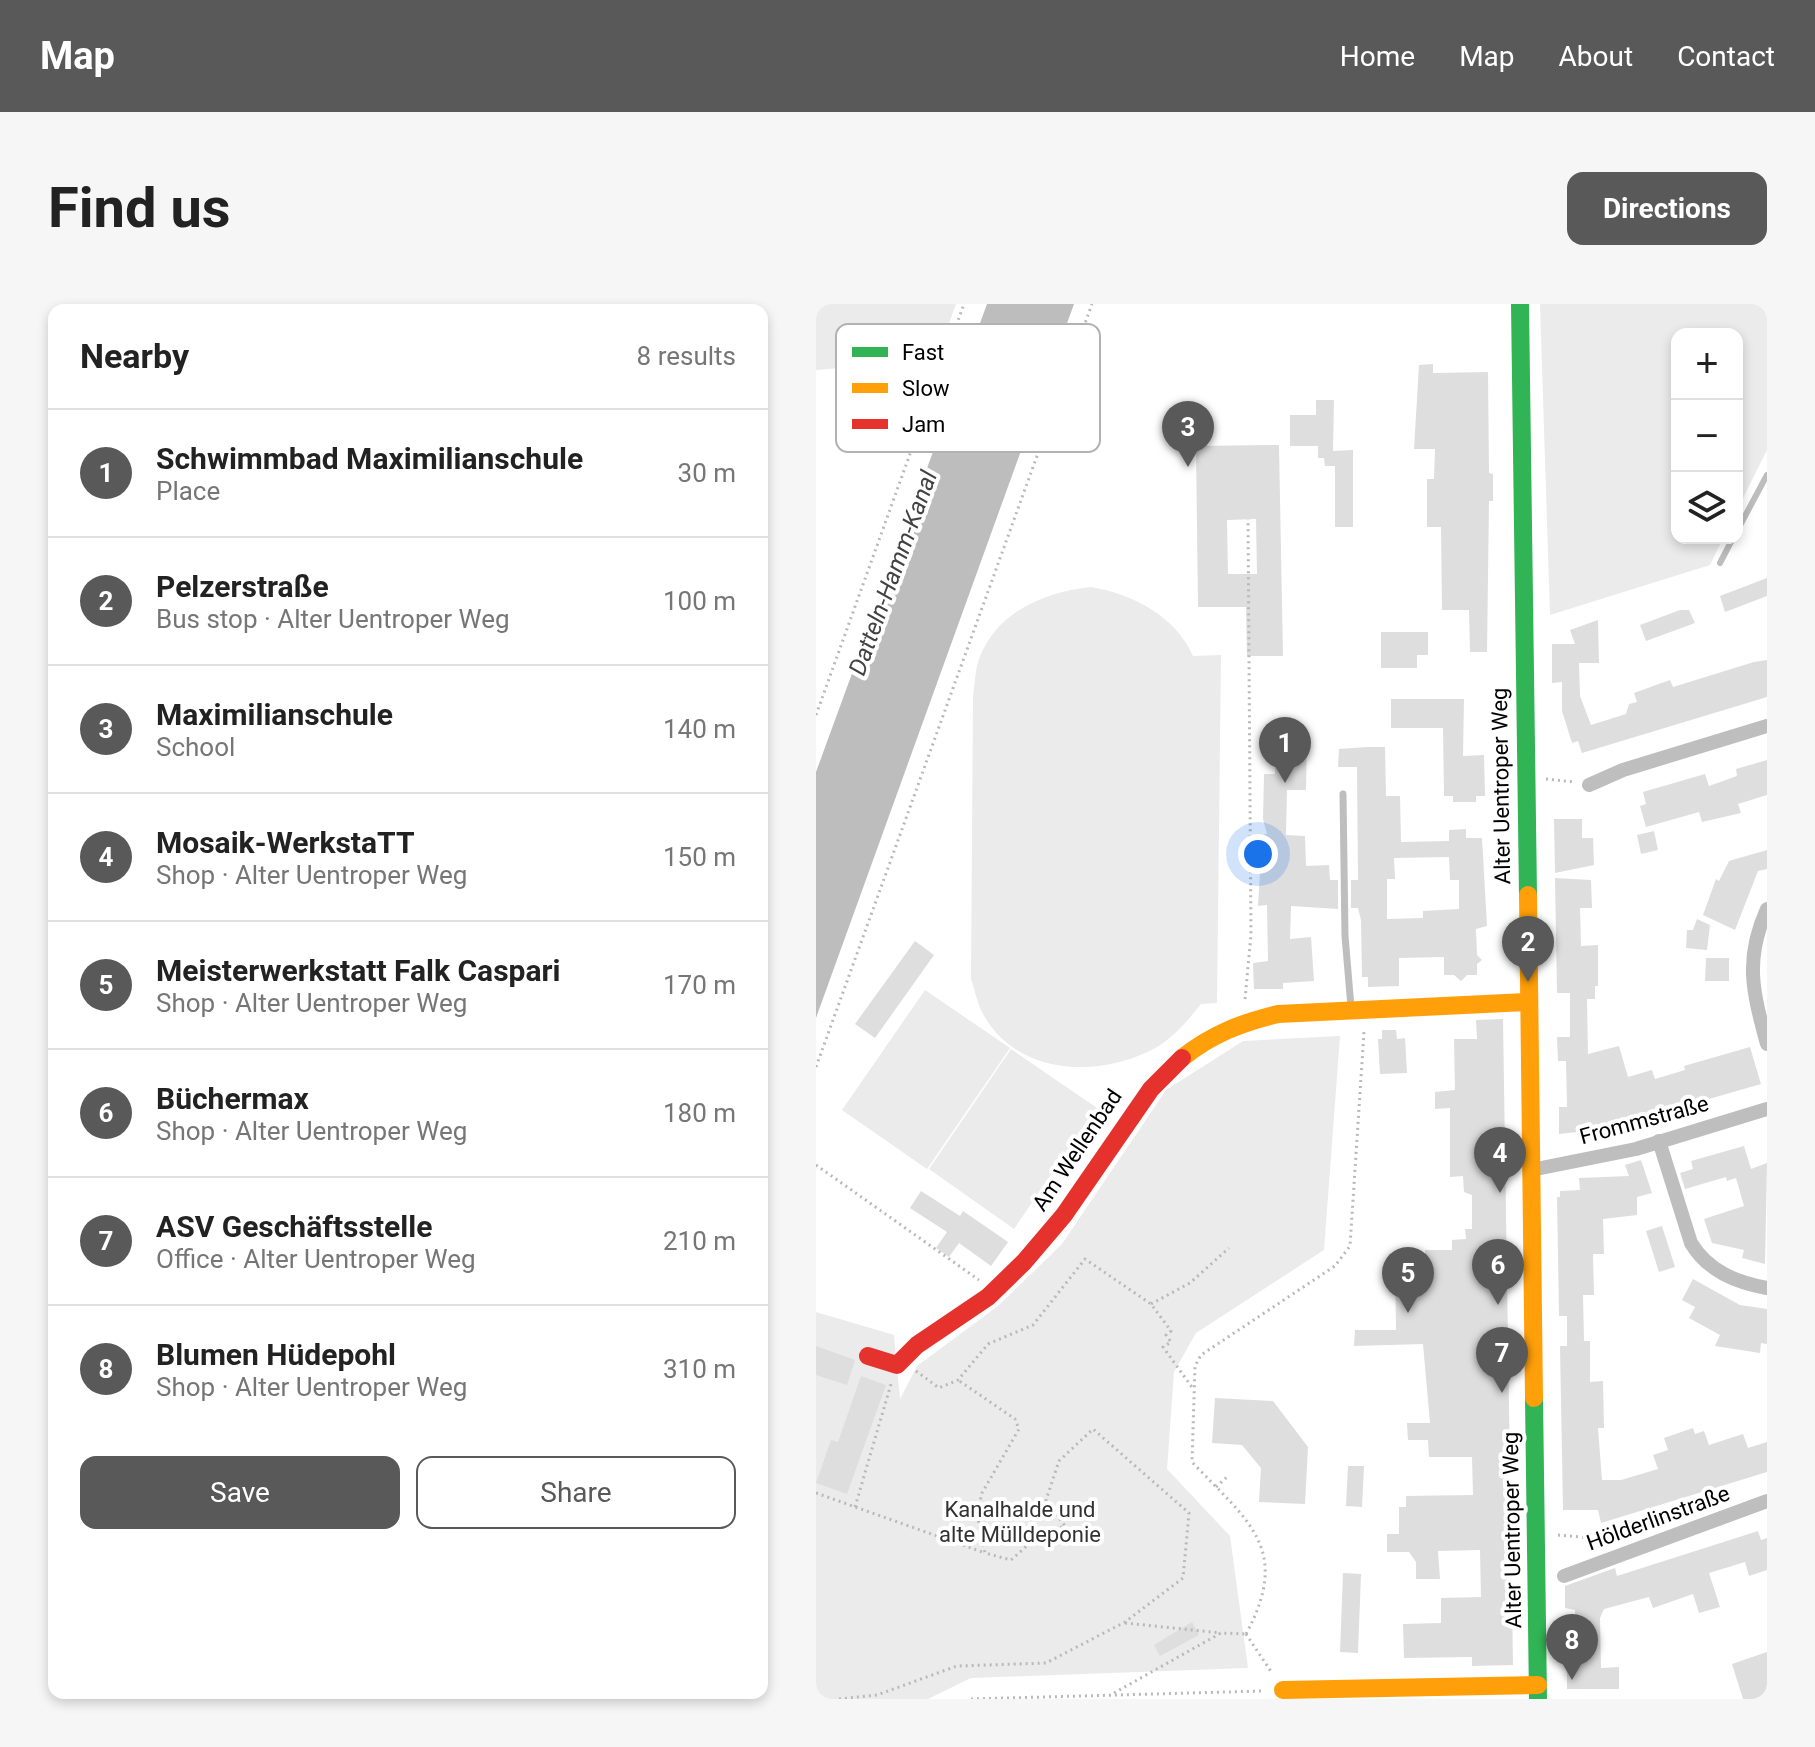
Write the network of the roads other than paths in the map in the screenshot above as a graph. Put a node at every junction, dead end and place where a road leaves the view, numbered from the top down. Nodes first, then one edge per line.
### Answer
1 (1520, 304) edge
2 (1767, 726) edge
3 (1589, 785) road end
4 (1343, 794) dead end
5 (1767, 909) edge
6 (1528, 1002) junction
7 (1358, 1012) junction
8 (1767, 1044) edge
9 (1767, 1109) edge
10 (1659, 1141) junction
11 (1531, 1170) junction
12 (1767, 1288) edge
13 (868, 1356) dead end
14 (1767, 1501) edge
15 (1564, 1576) dead end
16 (1283, 1690) road end
17 (1538, 1692) edge

1 - 6 street, Alter Uentroper Weg
2 - 3 street
4 - 7 lane
5 - 8 street
6 - 7 street, Am Wellenbad
6 - 11 street, Alter Uentroper Weg
7 - 13 street, Am Wellenbad
9 - 10 street, Frommstraße
10 - 11 street, Frommstraße
10 - 12 street
11 - 17 street, Alter Uentroper Weg
14 - 15 street, Hölderlinstraße
16 - 17 street

